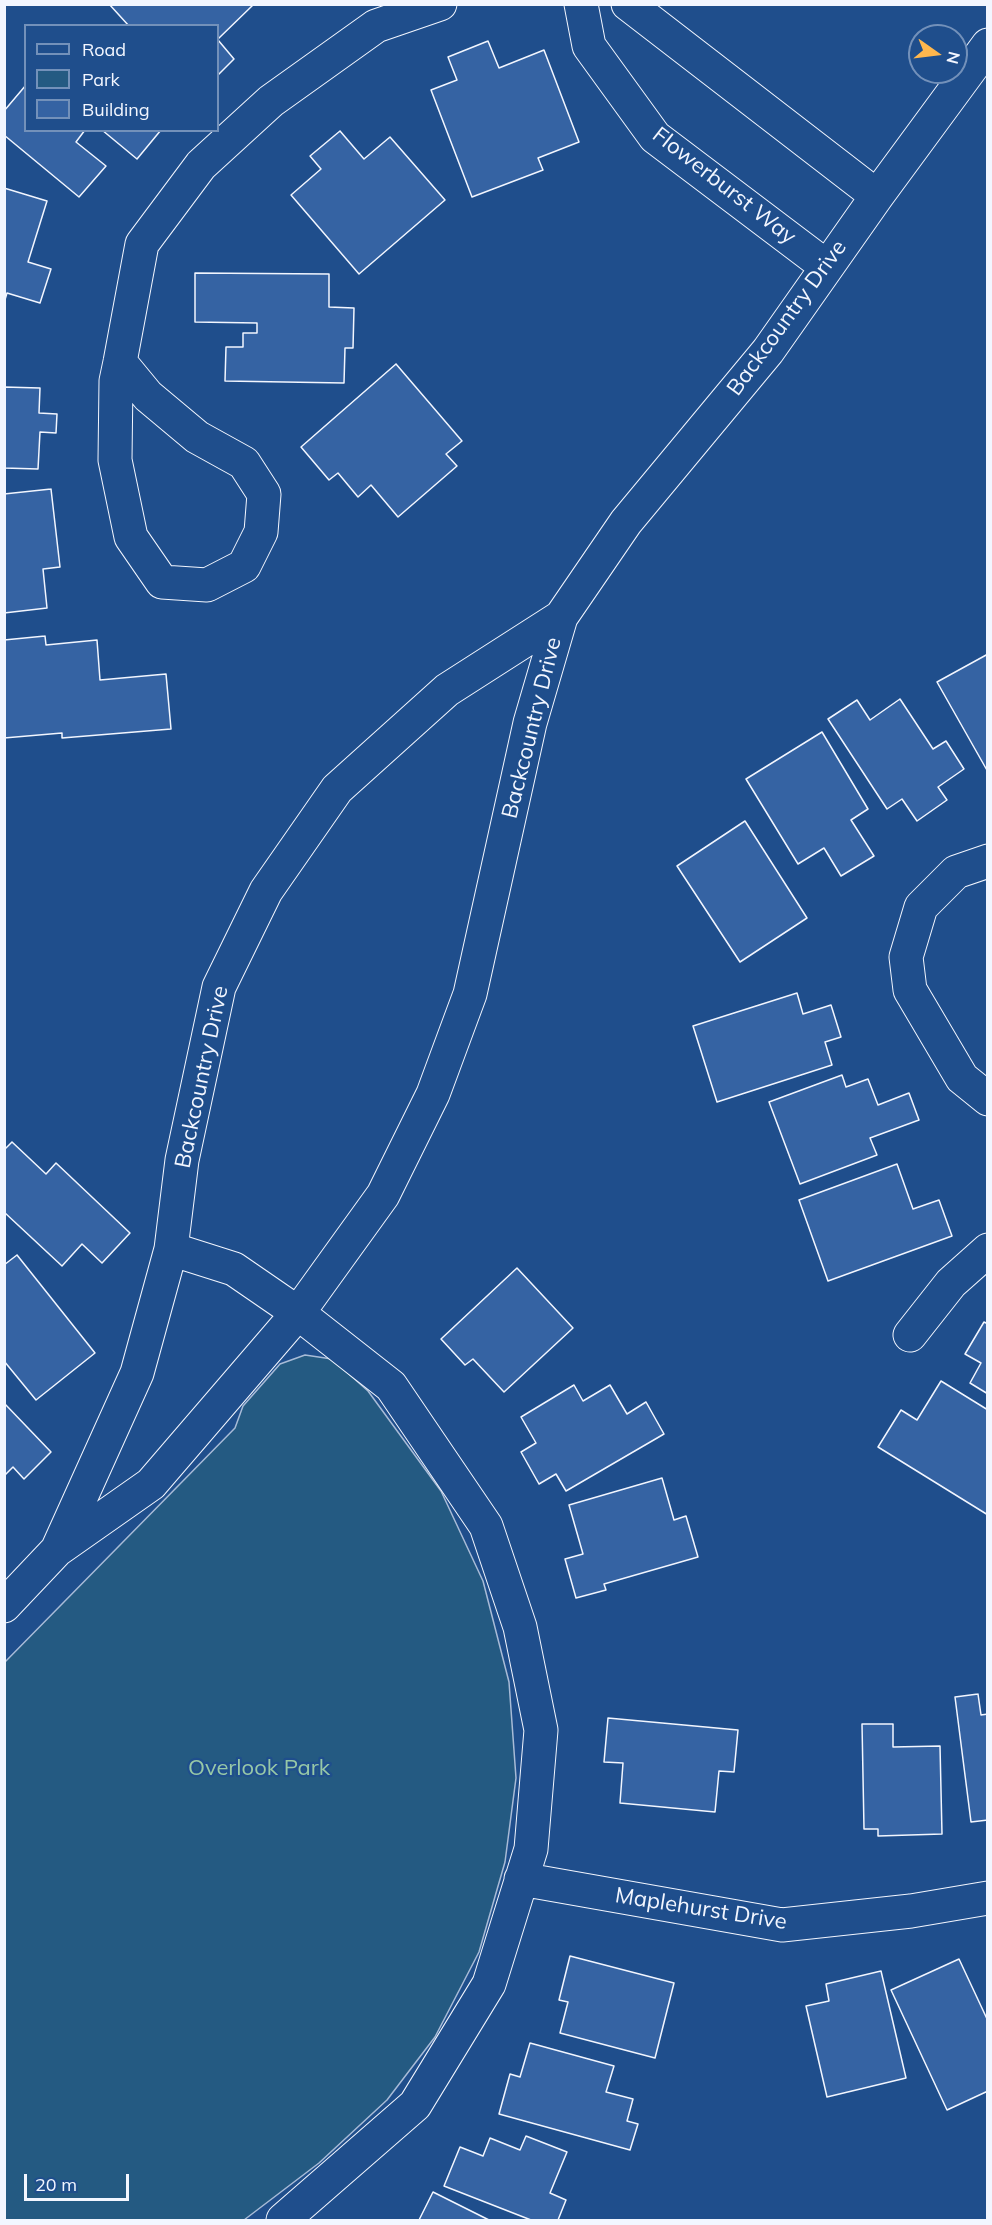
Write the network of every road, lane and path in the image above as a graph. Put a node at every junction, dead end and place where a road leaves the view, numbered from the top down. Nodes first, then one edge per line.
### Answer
1 (440, 4) edge
2 (581, 4) edge
3 (628, 4) edge
4 (987, 45) edge
5 (877, 196) junction
6 (827, 267) junction
7 (120, 362) junction
8 (561, 617) junction
9 (987, 861) edge
10 (987, 1099) edge
11 (171, 1250) junction
12 (987, 1250) edge
13 (298, 1313) junction
14 (910, 1335) dead end
15 (57, 1550) junction
16 (4, 1606) edge
17 (521, 1880) junction
18 (987, 1898) edge
19 (283, 2220) edge

1 - 7 street
2 - 6 street, Flowerburst Way
3 - 5 street
4 - 5 street, Backcountry Drive
5 - 6 street, Backcountry Drive
6 - 8 street, Backcountry Drive
7 - 7 street
8 - 11 street, Backcountry Drive
8 - 13 street, Backcountry Drive
9 - 10 street
11 - 13 street
11 - 15 street, Backcountry Drive
12 - 14 street
13 - 15 street, Backcountry Drive
13 - 17 street
15 - 16 street, Backcountry Drive
17 - 18 street, Maplehurst Drive
17 - 19 street

